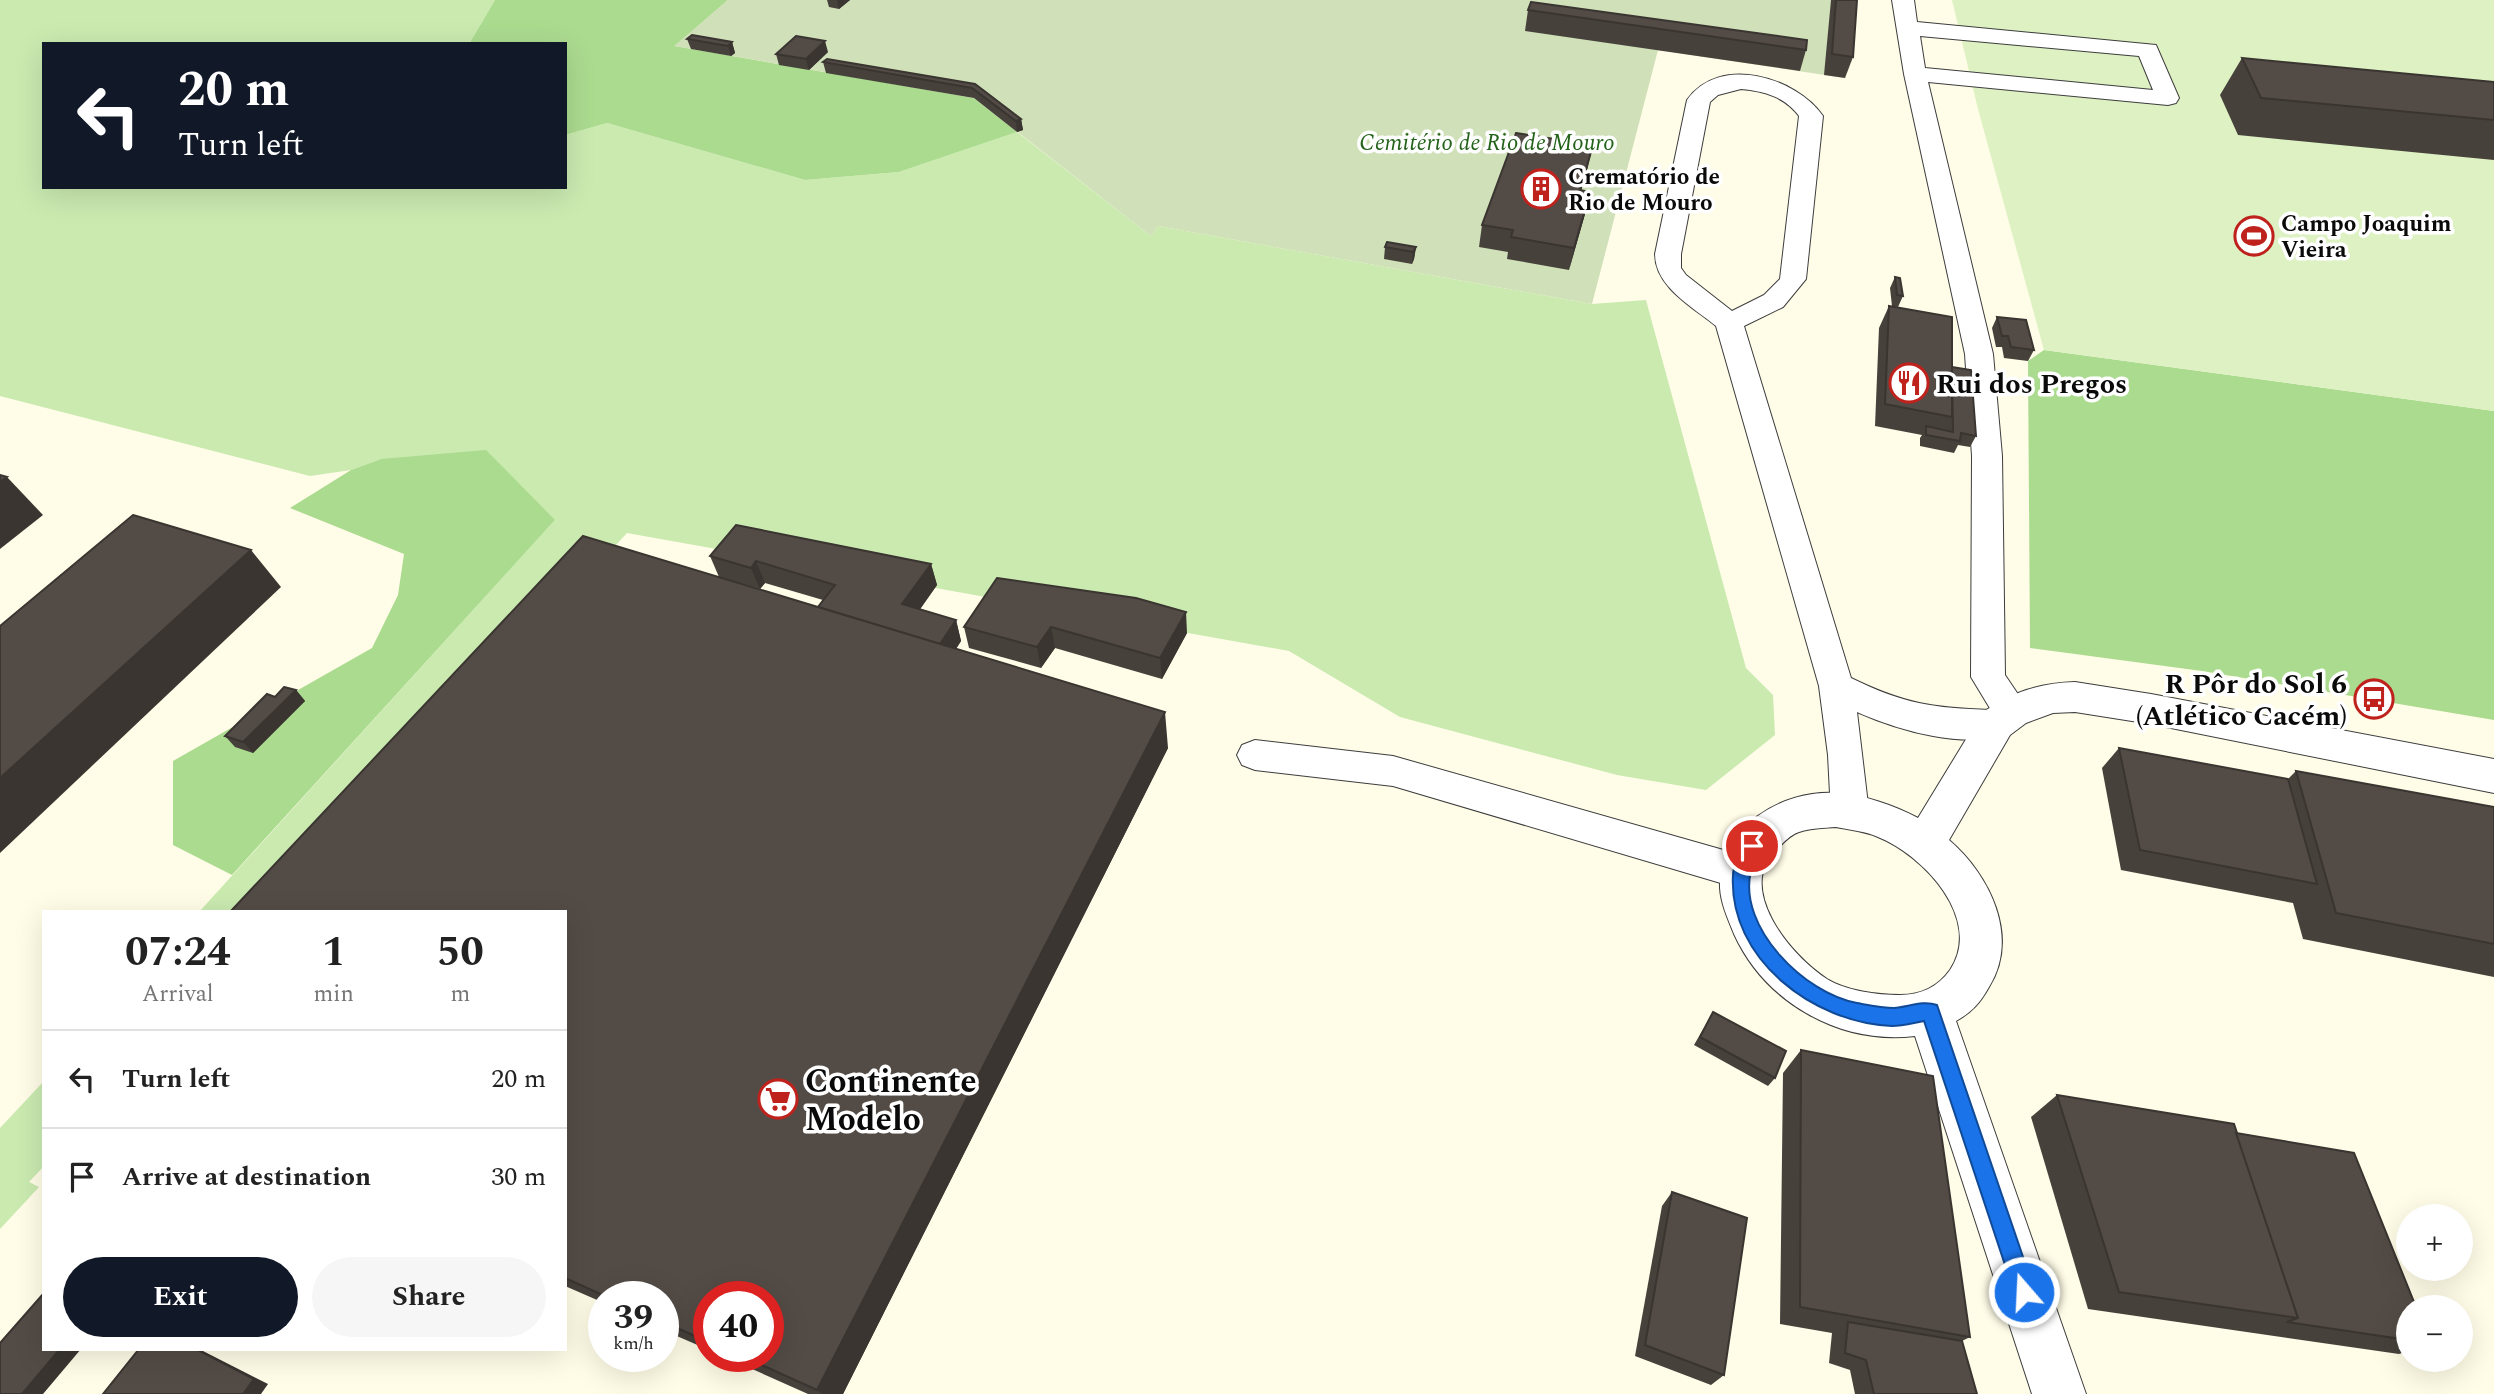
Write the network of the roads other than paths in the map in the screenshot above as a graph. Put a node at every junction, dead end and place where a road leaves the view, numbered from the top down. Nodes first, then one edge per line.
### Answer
1 (1903, 0) edge
2 (1907, 28) junction
3 (1915, 74) junction
4 (1729, 323) junction
5 (1836, 686) junction
6 (2004, 718) junction
7 (1255, 755) dead end
8 (2494, 775) edge
9 (1850, 813) junction
10 (1925, 844) junction
11 (1741, 872) junction
12 (1930, 1012) junction
13 (2059, 1394) edge

1 - 2 lane
2 - 3 lane
2 - 3 lane
3 - 6 lane
4 - 4 lane
4 - 5 lane
5 - 6 lane
5 - 9 lane
6 - 8 street
6 - 10 street
7 - 11 lane
9 - 10 street
9 - 11 street
10 - 12 street
11 - 12 street
12 - 13 street

